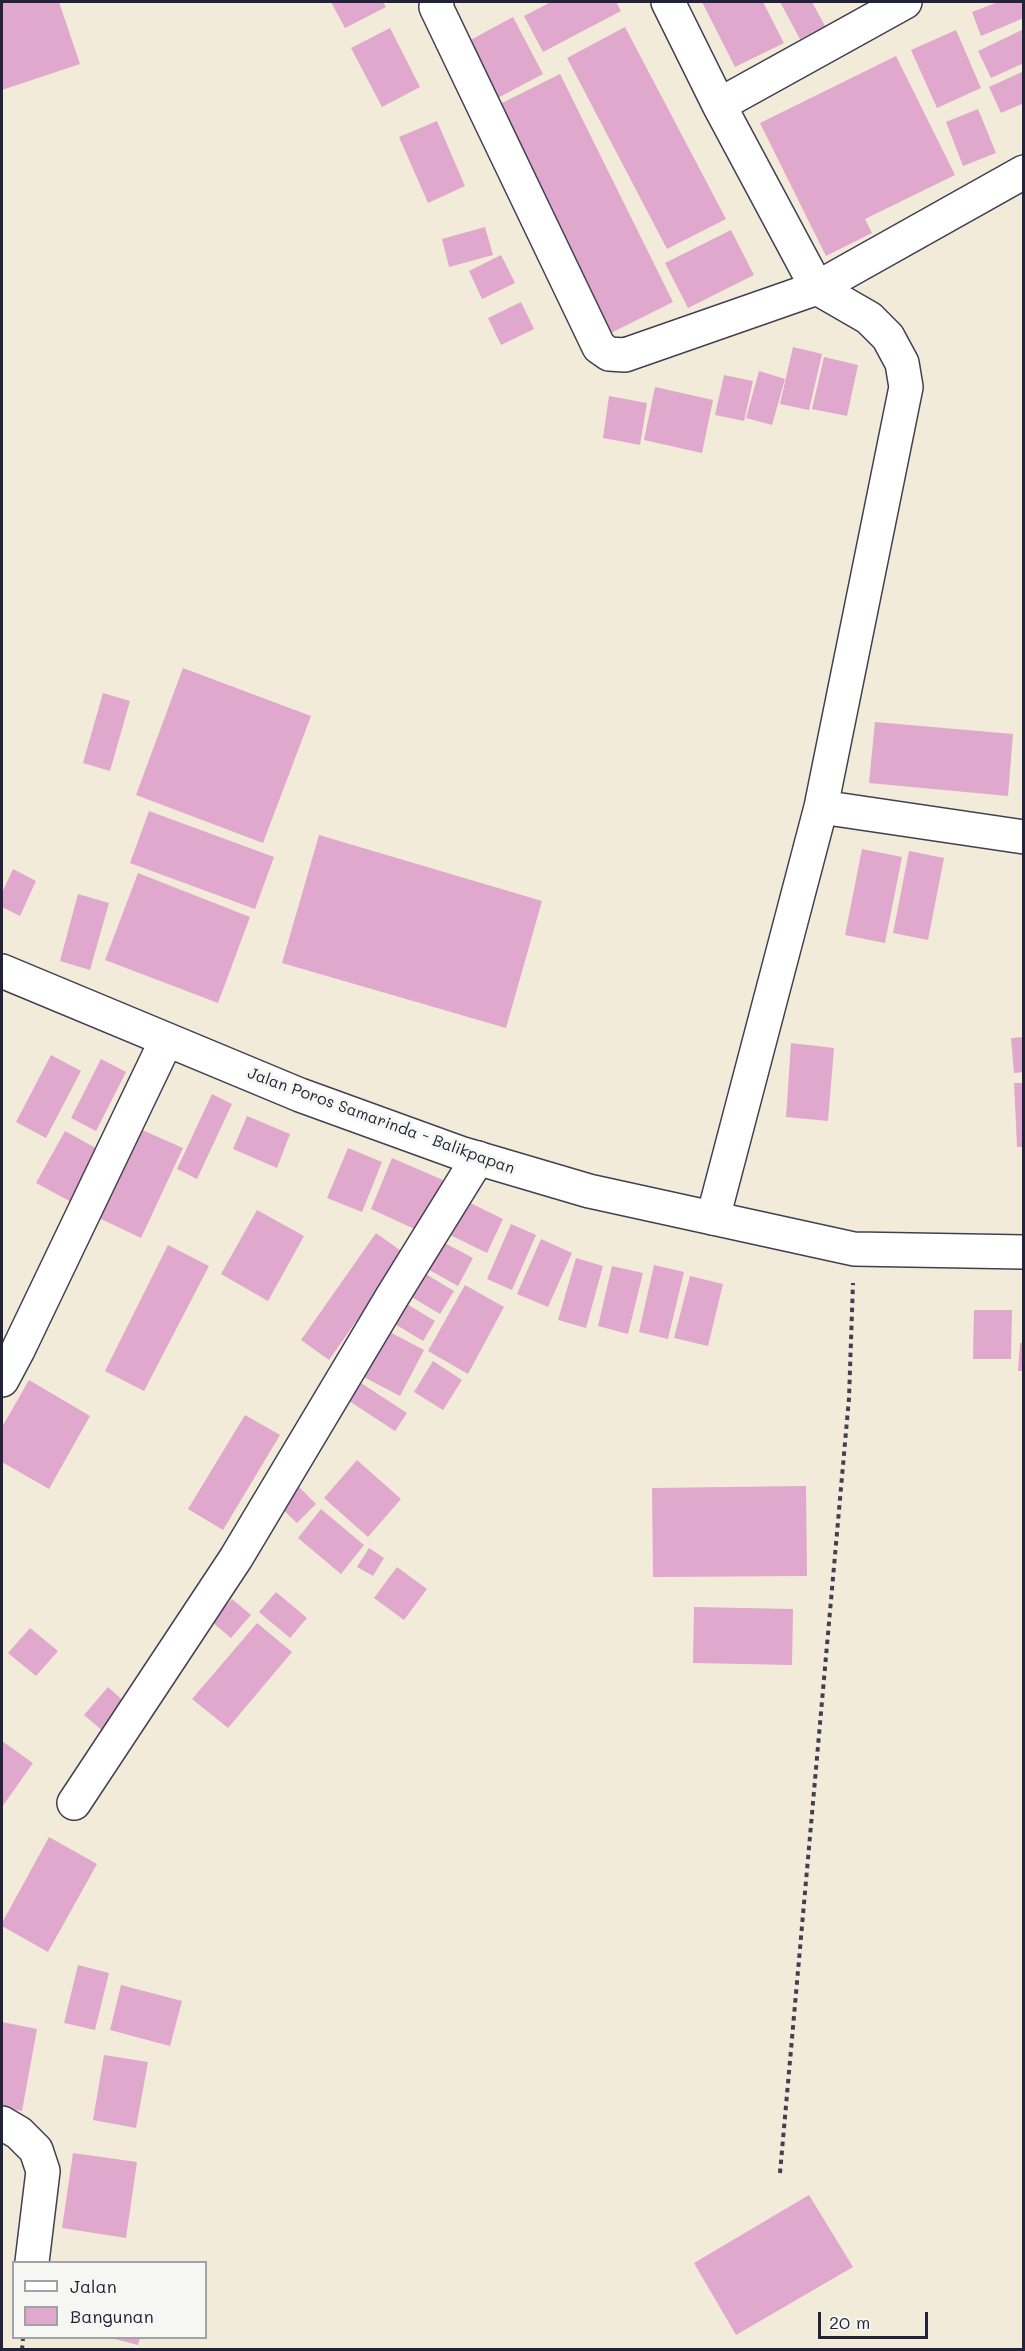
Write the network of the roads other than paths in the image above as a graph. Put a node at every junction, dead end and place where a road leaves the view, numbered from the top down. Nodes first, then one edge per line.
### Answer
1 (437, 2) edge
2 (668, 2) edge
3 (905, 2) edge
4 (719, 105) junction
5 (1023, 172) edge
6 (817, 288) junction
7 (821, 807) junction
8 (1023, 831) edge
9 (2, 971) edge
10 (166, 1041) junction
11 (478, 1158) junction
12 (713, 1218) junction
13 (1023, 1252) edge
14 (2, 1380) edge
15 (74, 1803) dead end
16 (2, 2123) edge
17 (32, 2261) edge

1 - 6 main road
2 - 4 main road
3 - 4 main road
4 - 6 main road
5 - 6 main road
6 - 7 main road
7 - 8 main road
7 - 12 main road
9 - 10 main road, Jalan Poros Samarinda - Balikpapan
10 - 11 main road, Jalan Poros Samarinda - Balikpapan
10 - 14 main road
11 - 12 main road, Jalan Poros Samarinda - Balikpapan
11 - 15 main road
12 - 13 main road, Jalan Poros Samarinda - Balikpapan
16 - 17 main road

